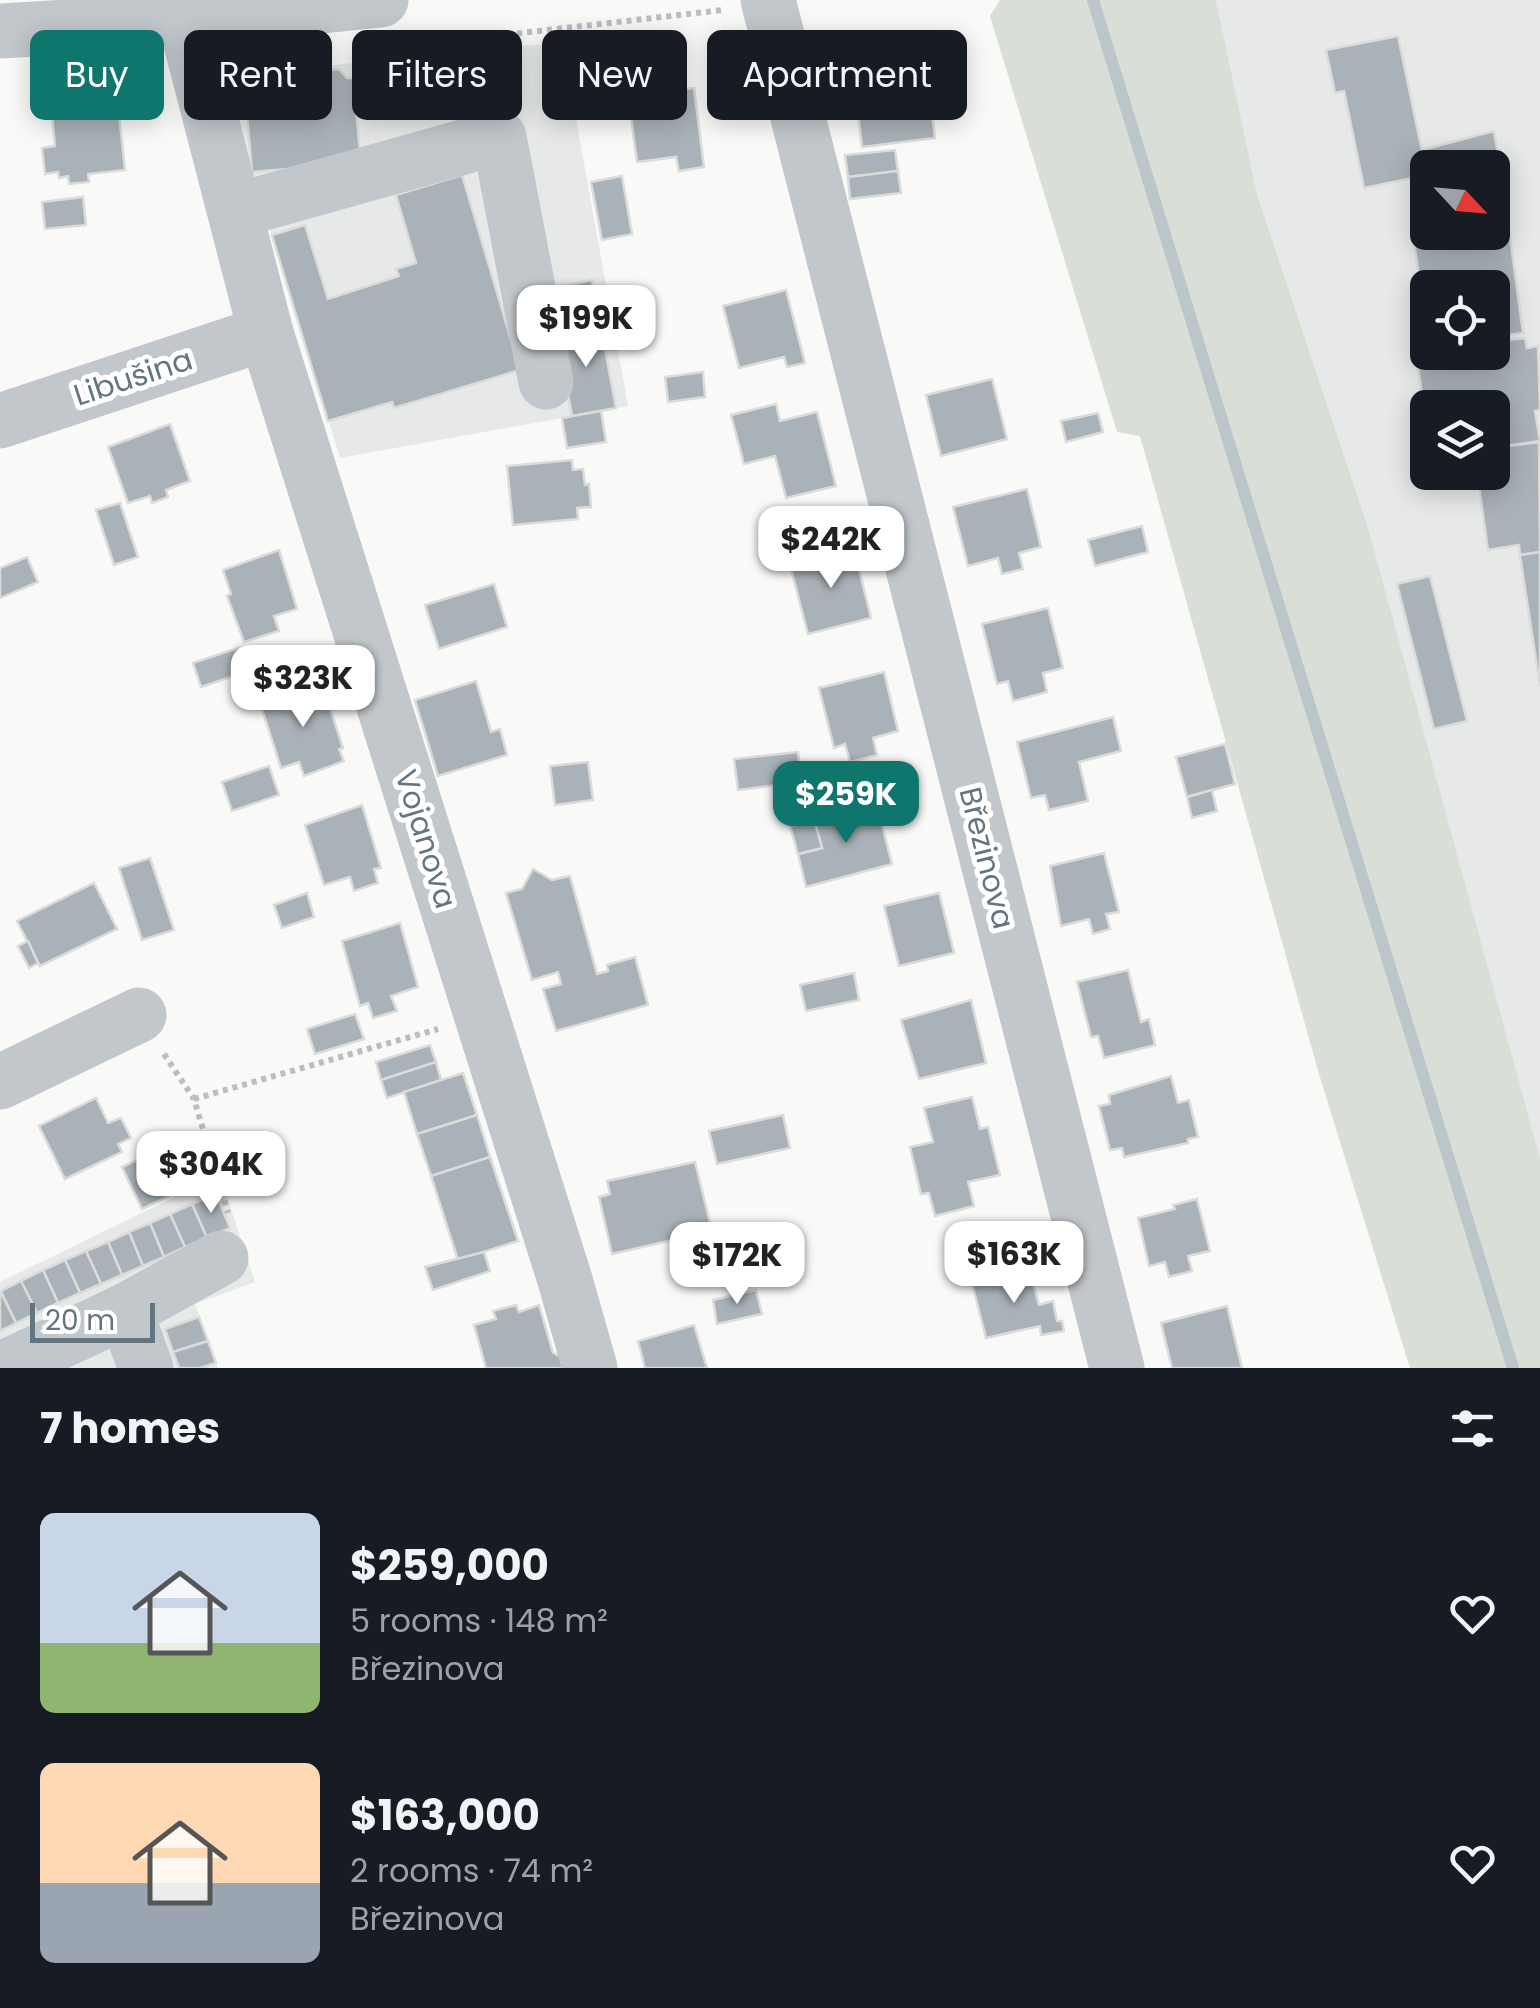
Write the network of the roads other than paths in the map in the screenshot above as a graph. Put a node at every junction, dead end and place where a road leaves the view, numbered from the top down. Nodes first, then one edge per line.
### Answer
1 (381, 0) edge
2 (768, 0) edge
3 (185, 20) junction
4 (0, 31) edge
5 (235, 211) junction
6 (266, 333) junction
7 (546, 382) dead end
8 (0, 421) edge
9 (139, 1015) road end
10 (0, 1082) edge
11 (221, 1258) road end
12 (125, 1311) junction
13 (4, 1368) edge
14 (146, 1368) edge
15 (590, 1368) edge
16 (1117, 1368) edge

1 - 3 street
2 - 16 street, Březinova
3 - 4 street
3 - 5 street, Vojanova
5 - 6 street, Vojanova
5 - 7 street
6 - 8 street, Libušina
6 - 15 street, Vojanova
9 - 10 street
11 - 12 street
12 - 13 street
12 - 14 street

